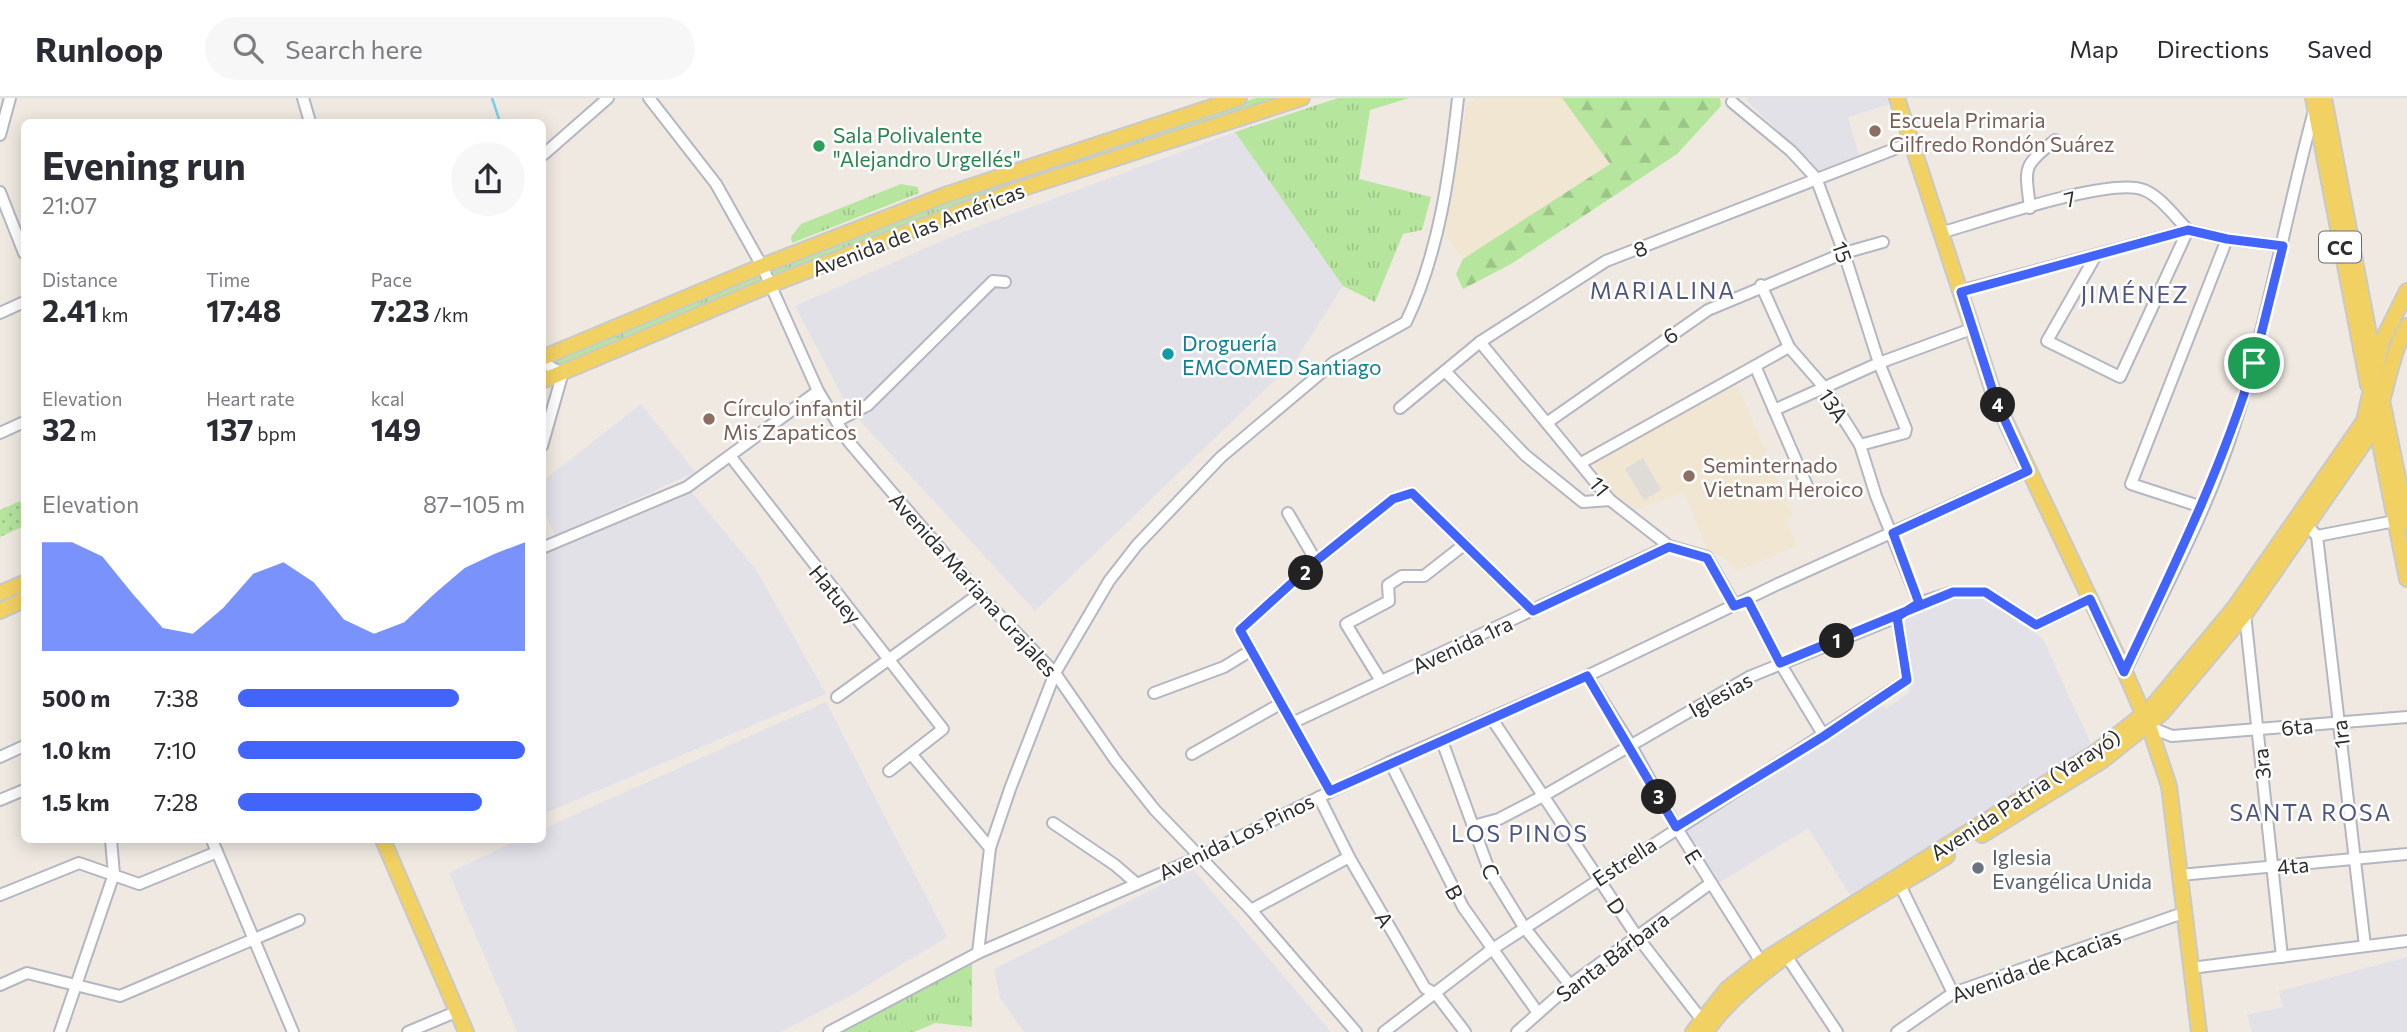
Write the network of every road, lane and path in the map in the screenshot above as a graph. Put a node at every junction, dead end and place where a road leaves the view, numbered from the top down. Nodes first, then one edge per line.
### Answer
1 (10, 98) edge
2 (303, 98) edge
3 (608, 98) edge
4 (649, 98) edge
5 (1239, 98) edge
6 (1302, 98) edge
7 (1458, 98) edge
8 (1896, 98) edge
9 (2317, 102) edge
10 (1732, 103) dead end
11 (309, 119) edge
12 (0, 135) edge
13 (2055, 140) dead end
14 (1910, 143) junction
15 (546, 152) edge
16 (1815, 178) junction
17 (0, 192) edge
18 (2030, 208) junction
19 (2188, 230) junction
20 (1940, 233) junction
21 (2227, 239) junction
22 (1883, 242) dead end
23 (21, 245) edge
24 (2283, 246) junction
25 (1844, 253) junction
26 (2095, 257) junction
27 (762, 266) junction
28 (1005, 282) dead end
29 (770, 285) junction
30 (1761, 285) junction
31 (2407, 291) edge
32 (1961, 292) junction
33 (21, 303) edge
34 (2396, 309) junction
35 (0, 313) edge
36 (2365, 319) junction
37 (1974, 328) junction
38 (2405, 333) edge
39 (1480, 342) junction
40 (1789, 347) junction
41 (546, 358) edge
42 (546, 363) edge
43 (1879, 363) junction
44 (2375, 366) junction
45 (1756, 368) junction
46 (1445, 371) junction
47 (561, 373) junction
48 (546, 379) edge
49 (1823, 386) junction
50 (818, 391) junction
51 (2376, 397) junction
52 (1400, 408) dead end
53 (1774, 410) junction
54 (837, 421) junction
55 (1548, 422) junction
56 (21, 423) edge
57 (2375, 423) junction
58 (546, 431) edge
59 (0, 433) edge
60 (1860, 445) junction
61 (2357, 452) junction
62 (731, 457) junction
63 (1581, 463) junction
64 (2028, 471) junction
65 (2385, 471) junction
66 (1807, 486) dead end
67 (2400, 498) edge
68 (1610, 500) junction
69 (2202, 507) junction
70 (1288, 513) dead end
71 (2401, 522) edge
72 (2312, 531) junction
73 (1893, 533) junction
74 (1465, 544) junction
75 (546, 546) edge
76 (1669, 547) junction
77 (1316, 561) junction
78 (2407, 579) edge
79 (21, 584) edge
80 (0, 593) edge
81 (979, 594) junction
82 (2090, 599) junction
83 (21, 601) edge
84 (1748, 601) junction
85 (1919, 603) junction
86 (1734, 606) junction
87 (0, 611) edge
88 (1533, 611) junction
89 (2245, 614) junction
90 (1897, 617) junction
91 (1250, 651) junction
92 (890, 661) junction
93 (1780, 663) junction
94 (2124, 672) junction
95 (1055, 674) junction
96 (1587, 676) junction
97 (1381, 681) junction
98 (1154, 693) dead end
99 (837, 696) dead end
100 (1280, 704) junction
101 (2407, 717) edge
102 (1492, 719) junction
103 (2145, 721) junction
104 (1292, 723) junction
105 (2339, 723) junction
106 (2257, 729) junction
107 (1824, 736) junction
108 (1442, 741) junction
109 (1630, 744) junction
110 (2123, 744) junction
111 (21, 747) edge
112 (2158, 749) junction
113 (1192, 754) dead end
114 (912, 755) junction
115 (0, 757) edge
116 (1390, 762) junction
117 (889, 771) dead end
118 (21, 791) edge
119 (1330, 791) junction
120 (1545, 795) junction
121 (1319, 797) junction
122 (0, 800) edge
123 (1053, 823) dead end
124 (1473, 826) junction
125 (1676, 827) junction
126 (111, 843) edge
127 (213, 843) edge
128 (384, 843) edge
129 (990, 848) junction
130 (217, 852) junction
131 (2407, 854) edge
132 (1349, 857) junction
133 (1197, 858) junction
134 (2354, 859) junction
135 (2272, 867) junction
136 (114, 874) junction
137 (2180, 875) junction
138 (1598, 878) junction
139 (1711, 883) junction
140 (1137, 884) junction
141 (1900, 885) junction
142 (0, 895) edge
143 (1251, 910) junction
144 (1846, 913) junction
145 (2183, 913) junction
146 (299, 920) dead end
147 (1524, 927) junction
148 (1636, 935) junction
149 (254, 938) junction
150 (2407, 941) edge
151 (2365, 946) junction
152 (1490, 950) junction
153 (978, 953) junction
154 (1787, 957) junction
155 (2281, 957) junction
156 (1761, 962) junction
157 (2191, 968) junction
158 (76, 983) junction
159 (0, 985) edge
160 (1570, 985) junction
161 (1953, 993) junction
162 (1436, 995) junction
163 (458, 1012) junction
164 (1538, 1013) junction
165 (1704, 1025) edge
166 (2196, 1031) edge
167 (60, 1032) edge
168 (293, 1032) edge
169 (408, 1032) edge
170 (466, 1032) edge
171 (829, 1032) edge
172 (1356, 1032) edge
173 (1384, 1032) edge
174 (1465, 1032) edge
175 (1517, 1032) edge
176 (1693, 1032) edge
177 (1837, 1032) edge
178 (1897, 1032) edge

1 - 12 street
2 - 11 street
3 - 15 street
4 - 27 street, Avenida Mariana Grajales
5 - 27 main road, Avenida de las Américas
6 - 29 main road, Avenida de las Américas
7 - 95 street
8 - 14 main road
9 - 24 street
9 - 36 main road, CC
9 - 51 main road, CC
10 - 16 street, 15
13 - 18 street
14 - 16 street, 8
14 - 20 main road
16 - 25 street, 15
16 - 39 street, 8
17 - 23 street
18 - 19 street, 7
18 - 20 street, 7
19 - 21 street
19 - 26 street
19 - 26 street
20 - 32 main road
21 - 24 street
21 - 69 street
22 - 25 street, 6
24 - 69 street
25 - 30 street, 6
25 - 43 street, 15
26 - 32 street
27 - 29 street, Avenida Mariana Grajales
27 - 41 main road, Avenida de las Américas
28 - 54 street
29 - 47 main road, Avenida de las Américas
29 - 50 street, Avenida Mariana Grajales
30 - 40 street, 13A
30 - 55 street, 6
31 - 34 main road
32 - 37 main road
33 - 35 street
34 - 36 main road
34 - 44 main road
36 - 44 main road, CC
37 - 43 street
37 - 64 main road
38 - 51 main road
39 - 46 street, 8
39 - 55 street, 11
40 - 45 street
40 - 49 street, 13A
42 - 47 street
43 - 49 street
43 - 60 street, 15
44 - 51 main road, CC
45 - 53 street
45 - 63 street
46 - 52 street, 8
46 - 68 street
47 - 48 main road, Avenida de las Américas
47 - 58 street
49 - 53 street
49 - 60 street, 13A
50 - 54 street, Avenida Mariana Grajales
50 - 62 street
51 - 57 main road
51 - 67 main road, CC
51 - 103 main road, Avenida Patria (Yarayó)
53 - 66 street
54 - 81 street, Avenida Mariana Grajales
55 - 63 street, 11
56 - 59 street
57 - 61 main road, Avenida Patria (Yarayó)
57 - 65 main road, CC
60 - 73 street, 13A
61 - 65 main road
61 - 72 main road, Avenida Patria (Yarayó)
62 - 75 street
62 - 92 street, Hatuey
63 - 68 street, 11
64 - 73 street, Avenida Los Pinos
64 - 82 main road
65 - 67 main road, CC
67 - 71 main road, CC
68 - 76 street, 11
69 - 94 street
70 - 77 street
71 - 72 street
71 - 78 main road, CC
72 - 89 main road, Avenida Patria (Yarayó)
72 - 105 street, 1ra
73 - 84 street, Avenida Los Pinos
73 - 85 street, 13A
74 - 77 street
74 - 88 street
74 - 97 street
76 - 86 street, 11
76 - 88 street, Avenida 1ra
77 - 91 street
79 - 80 main road
81 - 92 street
81 - 95 street, Avenida Mariana Grajales
82 - 85 street, Iglesias
82 - 94 main road
83 - 87 main road
84 - 86 street, Avenida Los Pinos
84 - 93 street
85 - 90 street, Iglesias
86 - 96 street, Avenida Los Pinos
88 - 97 street, Avenida 1ra
89 - 103 main road, Avenida Patria (Yarayó)
89 - 106 street, 3ra
90 - 93 street, Iglesias
90 - 107 street, Estrella
91 - 98 street
91 - 100 street
92 - 99 street
92 - 114 street, Hatuey
93 - 107 street
93 - 109 street, Iglesias
94 - 103 main road
95 - 129 street
95 - 133 street, Avenida Mariana Grajales
96 - 102 street, Avenida Los Pinos
96 - 109 street, E
97 - 104 street, Avenida 1ra
100 - 104 street
100 - 113 street
101 - 105 street, 6ta
102 - 108 street, Avenida Los Pinos
102 - 120 street, D
103 - 106 street, 6ta
103 - 110 main road, Avenida Patria (Yarayó)
103 - 112 main road
103 - 144 main road, Avenida Patria (Yarayó)
104 - 119 street
105 - 106 street, 6ta
105 - 134 street, 1ra
106 - 135 street, 3ra
107 - 125 street, Estrella
108 - 116 street, Avenida Los Pinos
108 - 124 street, C
109 - 120 street, Iglesias
109 - 125 street, E
110 - 112 main road
110 - 141 main road, Avenida Patria (Yarayó)
111 - 115 street
112 - 137 main road
114 - 117 street
114 - 129 street
116 - 119 street, Avenida Los Pinos
116 - 152 street, B
118 - 122 street
119 - 121 street, Avenida Los Pinos
120 - 124 street, Iglesias
120 - 138 street, D
121 - 132 street, A
121 - 133 street, Avenida Los Pinos
123 - 140 street
124 - 147 street, C
125 - 138 street, Estrella
125 - 139 street, E
126 - 136 street
127 - 130 street
128 - 163 main road
129 - 153 street
130 - 136 street
130 - 149 street
131 - 134 street, 4ta
132 - 143 street
132 - 162 street, A
133 - 140 street, Avenida Los Pinos
133 - 143 street, Avenida Mariana Grajales
134 - 135 street, 4ta
134 - 151 street, 1ra
135 - 137 street, 4ta
135 - 155 street, 3ra
136 - 142 street
136 - 158 street
137 - 145 main road
138 - 147 street, Estrella
138 - 148 street, D
139 - 148 street, Santa Bárbara
139 - 156 street, E
140 - 153 street, Avenida Los Pinos
141 - 144 main road, Avenida Patria (Yarayó)
141 - 161 street
143 - 172 street, Avenida Mariana Grajales
144 - 154 main road, Avenida Patria (Yarayó)
144 - 156 main road, Avenida Patria (Yarayó)
145 - 157 main road
145 - 161 street, Avenida de Acacias
146 - 149 street
147 - 152 street, Estrella
147 - 160 street, C
148 - 160 street, Santa Bárbara
148 - 165 street, D
149 - 158 street
149 - 168 street
150 - 151 street
151 - 155 street
152 - 162 street, Estrella
152 - 164 street, B
153 - 171 street, Avenida Los Pinos
154 - 165 main road, Avenida Patria (Yarayó)
154 - 177 street
155 - 157 street
156 - 165 main road, Avenida Patria (Yarayó)
157 - 166 main road
158 - 159 street
158 - 167 street
160 - 164 street, Santa Bárbara
161 - 178 street, Avenida de Acacias
162 - 173 street, Estrella
162 - 174 street, A
163 - 169 street
163 - 170 main road
164 - 175 street, Santa Bárbara
165 - 176 main road, Avenida Patria (Yarayó)

